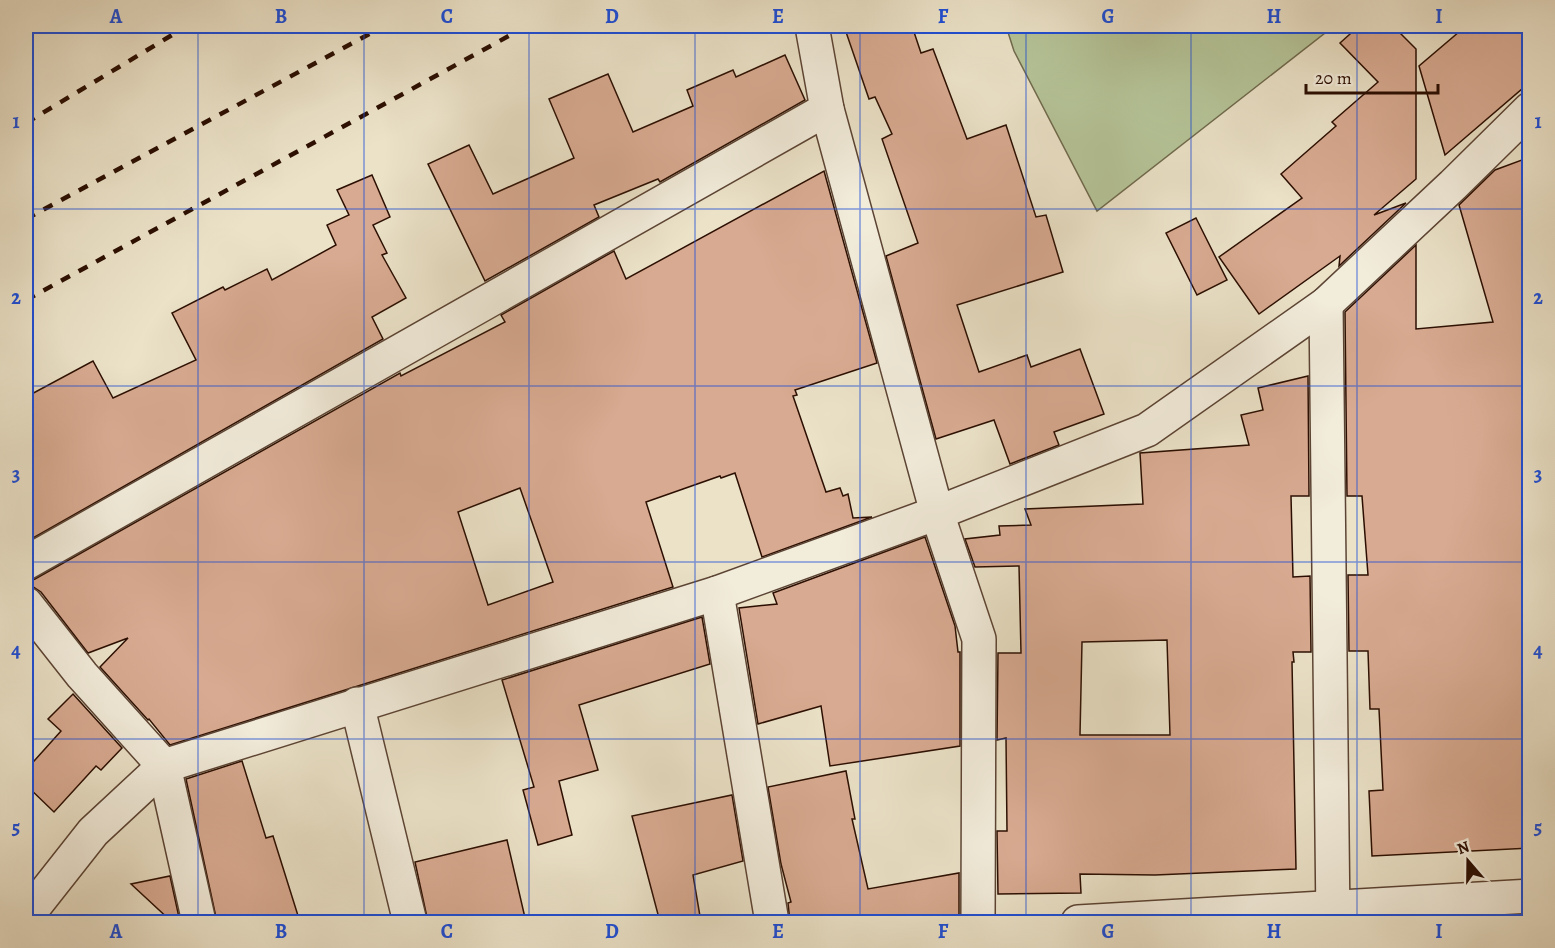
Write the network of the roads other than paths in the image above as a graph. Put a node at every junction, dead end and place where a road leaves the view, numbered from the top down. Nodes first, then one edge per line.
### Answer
1 (812, 26) edge
2 (827, 109) junction
3 (1530, 110) edge
4 (1326, 304) junction
5 (937, 513) junction
6 (26, 563) edge
7 (717, 593) junction
8 (26, 604) edge
9 (357, 704) junction
10 (164, 766) junction
11 (1530, 896) edge
12 (1333, 915) edge
13 (26, 917) edge
14 (199, 922) edge
15 (410, 922) edge
16 (772, 922) edge
17 (978, 922) edge
18 (1078, 922) edge

1 - 2 street
2 - 5 street
2 - 6 street
3 - 4 street
4 - 5 street
4 - 12 street
5 - 7 street
5 - 17 street
7 - 9 street
7 - 16 street
8 - 10 street
9 - 10 street
9 - 15 street
10 - 13 street
10 - 14 street
11 - 12 street
12 - 18 street

